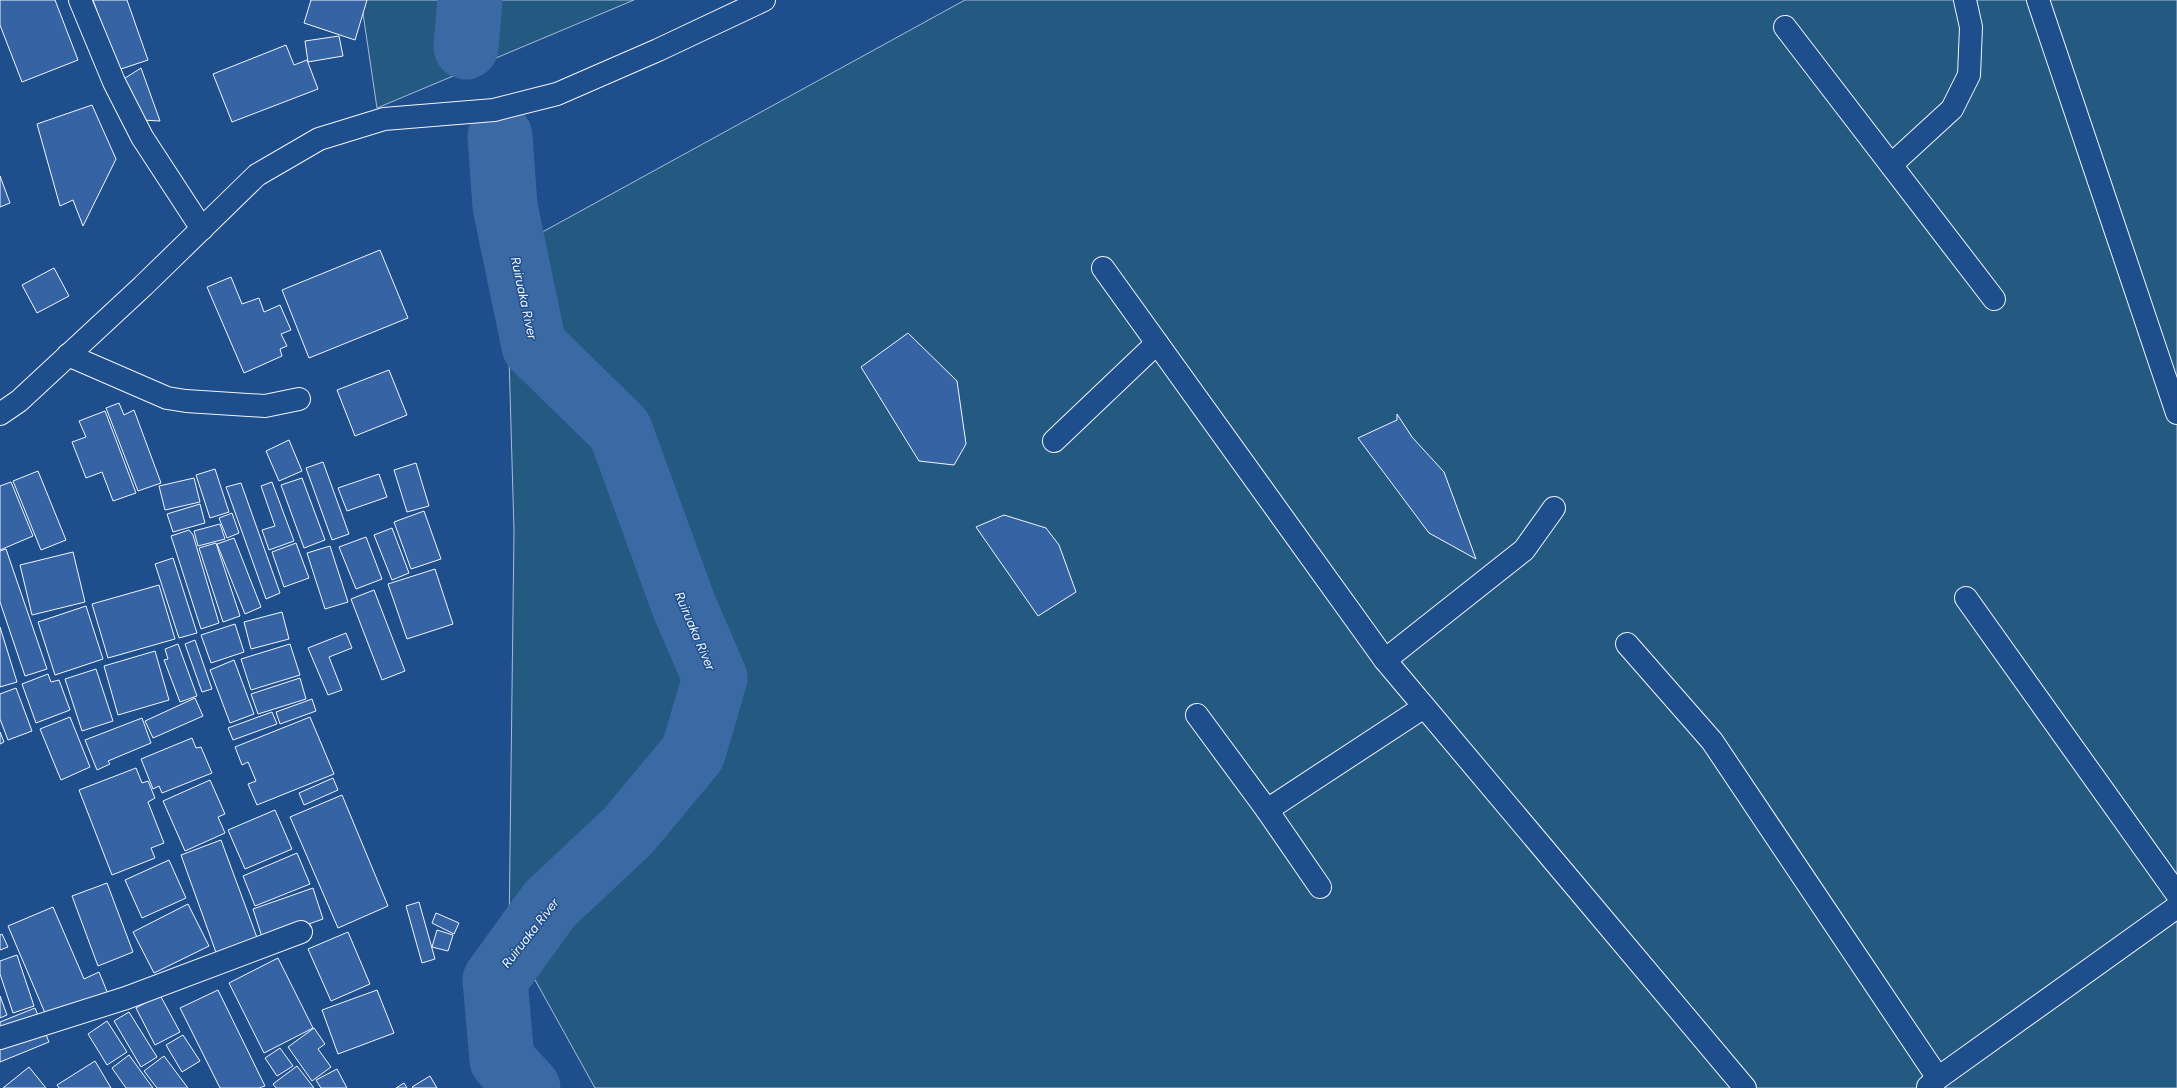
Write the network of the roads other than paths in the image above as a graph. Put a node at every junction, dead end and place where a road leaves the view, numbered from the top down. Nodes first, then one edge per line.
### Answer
1 (80, 0) edge
2 (764, 0) edge
3 (1965, 0) edge
4 (2038, 0) edge
5 (1785, 27) dead end
6 (1891, 165) junction
7 (202, 229) junction
8 (1103, 268) dead end
9 (1994, 299) dead end
10 (1157, 343) junction
11 (68, 355) junction
12 (299, 399) dead end
13 (2177, 413) edge
14 (0, 414) edge
15 (1054, 441) dead end
16 (1554, 508) dead end
17 (1966, 598) dead end
18 (1627, 644) dead end
19 (1385, 660) junction
20 (1424, 707) junction
21 (1197, 715) dead end
22 (1267, 810) junction
23 (1320, 887) dead end
24 (2177, 894) edge
25 (2177, 906) edge
26 (301, 932) dead end
27 (0, 1038) edge
28 (1933, 1083) edge
29 (1739, 1086) edge

1 - 7 street
2 - 7 street
3 - 6 street
4 - 13 street
5 - 6 street
6 - 9 street
7 - 11 street
8 - 10 street
10 - 15 street
10 - 19 street
11 - 12 street
11 - 14 street
16 - 19 street
17 - 24 street
18 - 28 street
19 - 20 street
20 - 22 street
20 - 29 street
21 - 22 street
22 - 23 street
25 - 28 street
26 - 27 street

